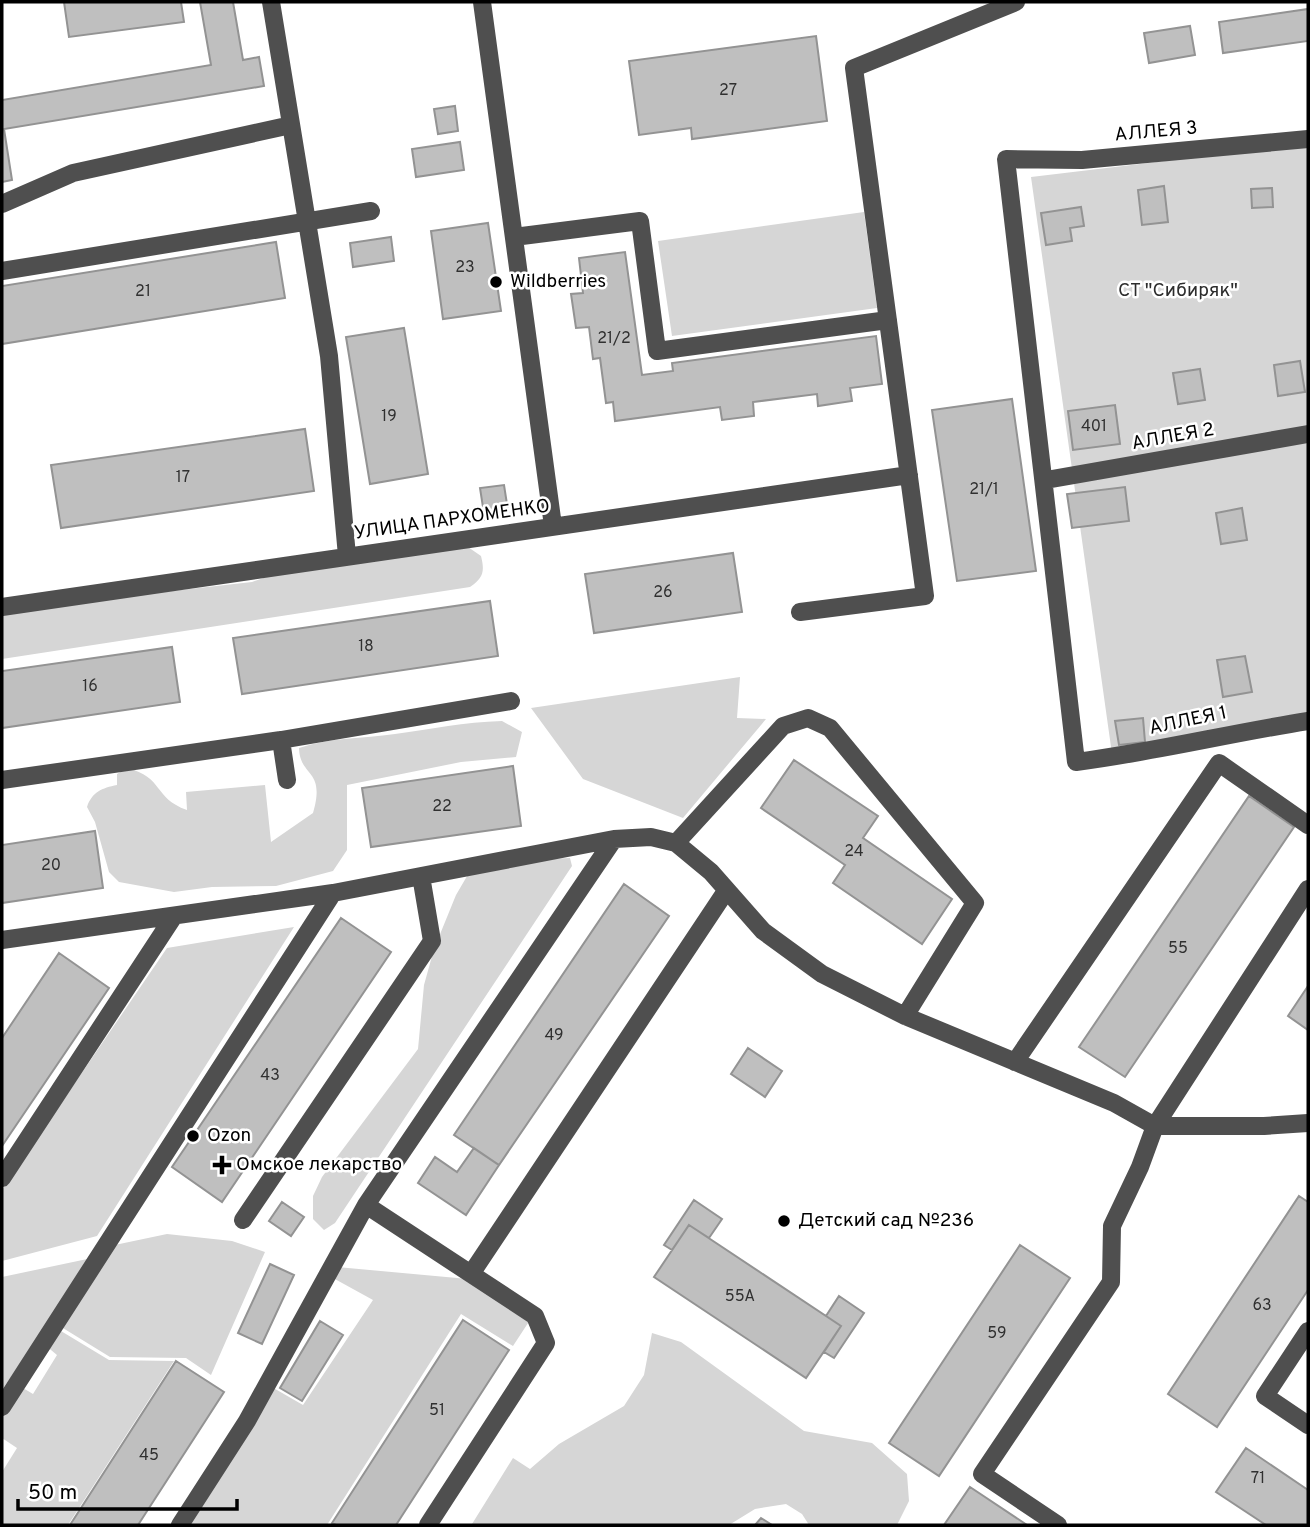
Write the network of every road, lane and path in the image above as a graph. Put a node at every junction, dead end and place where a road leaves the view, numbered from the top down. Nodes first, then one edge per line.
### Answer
1 (271, 2) edge
2 (482, 2) edge
3 (1016, 2) edge
4 (291, 125) junction
5 (1308, 139) edge
6 (2, 204) edge
7 (371, 211) dead end
8 (307, 221) junction
9 (514, 237) junction
10 (2, 271) edge
11 (888, 320) junction
12 (1308, 434) edge
13 (909, 475) junction
14 (1046, 480) junction
15 (553, 526) junction
16 (347, 556) junction
17 (2, 607) edge
18 (800, 612) dead end
19 (511, 701) dead end
20 (1308, 721) edge
21 (1224, 734) junction
22 (281, 740) junction
23 (1219, 763) junction
24 (2, 780) edge
25 (287, 780) dead end
26 (1308, 825) edge
27 (614, 839) junction
28 (676, 843) junction
29 (421, 876) junction
30 (1308, 889) edge
31 (726, 891) junction
32 (333, 893) junction
33 (174, 916) junction
34 (2, 940) edge
35 (905, 1016) junction
36 (1015, 1062) junction
37 (1308, 1122) edge
38 (1155, 1126) junction
39 (2, 1178) edge
40 (366, 1205) junction
41 (243, 1220) dead end
42 (471, 1274) junction
43 (1308, 1331) edge
44 (2, 1407) edge
45 (1308, 1425) edge
46 (180, 1525) edge
47 (428, 1525) edge
48 (1058, 1525) edge

1 - 4 street
2 - 9 street
3 - 11 street
4 - 6 street
4 - 8 street
5 - 14 street, АЛЛЕЯ 3
7 - 8 street
8 - 10 street
8 - 16 street
9 - 11 street
9 - 15 street
11 - 13 street
12 - 14 street, АЛЛЕЯ 2
13 - 15 street, УЛИЦА ПАРХОМЕНКО
13 - 18 street
14 - 21 street, АЛЛЕЯ 1
15 - 16 street, УЛИЦА ПАРХОМЕНКО
16 - 17 street, УЛИЦА ПАРХОМЕНКО
19 - 22 street
20 - 21 street, АЛЛЕЯ 1
21 - 23 street
22 - 24 street
22 - 25 street
23 - 26 street
23 - 36 street
27 - 28 street
27 - 29 street
27 - 40 street
28 - 31 street
28 - 35 street
29 - 32 street
29 - 41 street
30 - 38 street
31 - 35 street
31 - 42 street
32 - 33 street
32 - 44 street
33 - 34 street
33 - 39 street
35 - 36 street
36 - 38 street
37 - 38 street
38 - 48 street
40 - 42 street
40 - 46 street
42 - 47 street
43 - 45 street

